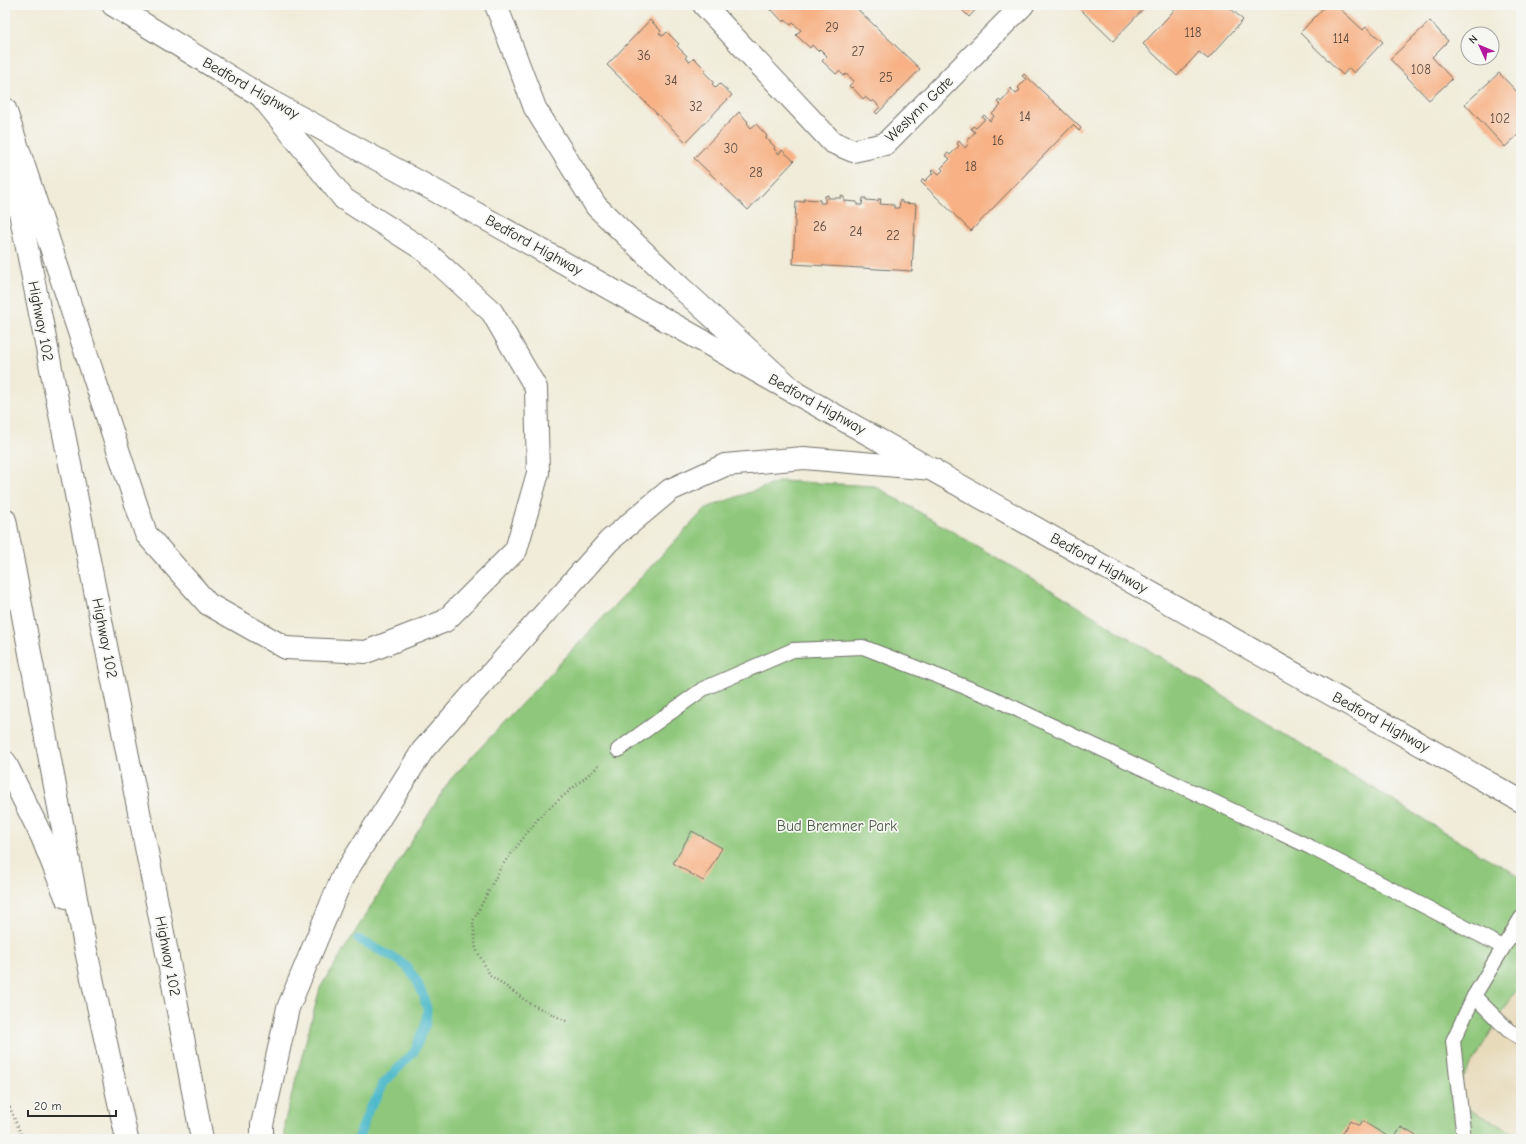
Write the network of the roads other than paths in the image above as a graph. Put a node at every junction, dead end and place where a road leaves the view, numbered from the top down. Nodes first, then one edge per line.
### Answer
1 (113, 5) edge
2 (496, 5) edge
3 (704, 5) edge
4 (1023, 5) edge
5 (261, 96) junction
6 (5, 109) edge
7 (5, 138) edge
8 (794, 391) junction
9 (933, 469) junction
10 (5, 520) edge
11 (618, 750) road end
12 (5, 762) edge
13 (1521, 801) edge
14 (1521, 918) edge
15 (85, 946) junction
16 (1503, 947) junction
17 (1474, 996) junction
18 (1521, 1038) edge
19 (127, 1139) edge
20 (202, 1139) edge
21 (262, 1139) edge
22 (1464, 1139) edge

1 - 5 main road, Bedford Highway
2 - 8 main road
3 - 4 main road, Weslynn Gate
5 - 6 main road
5 - 8 main road, Bedford Highway
7 - 20 main road, Highway 102
8 - 9 main road, Bedford Highway
9 - 13 main road, Bedford Highway
9 - 21 main road
10 - 15 main road
11 - 16 lane
12 - 15 main road
14 - 16 lane
15 - 19 main road
16 - 17 lane
17 - 18 lane
17 - 22 lane

